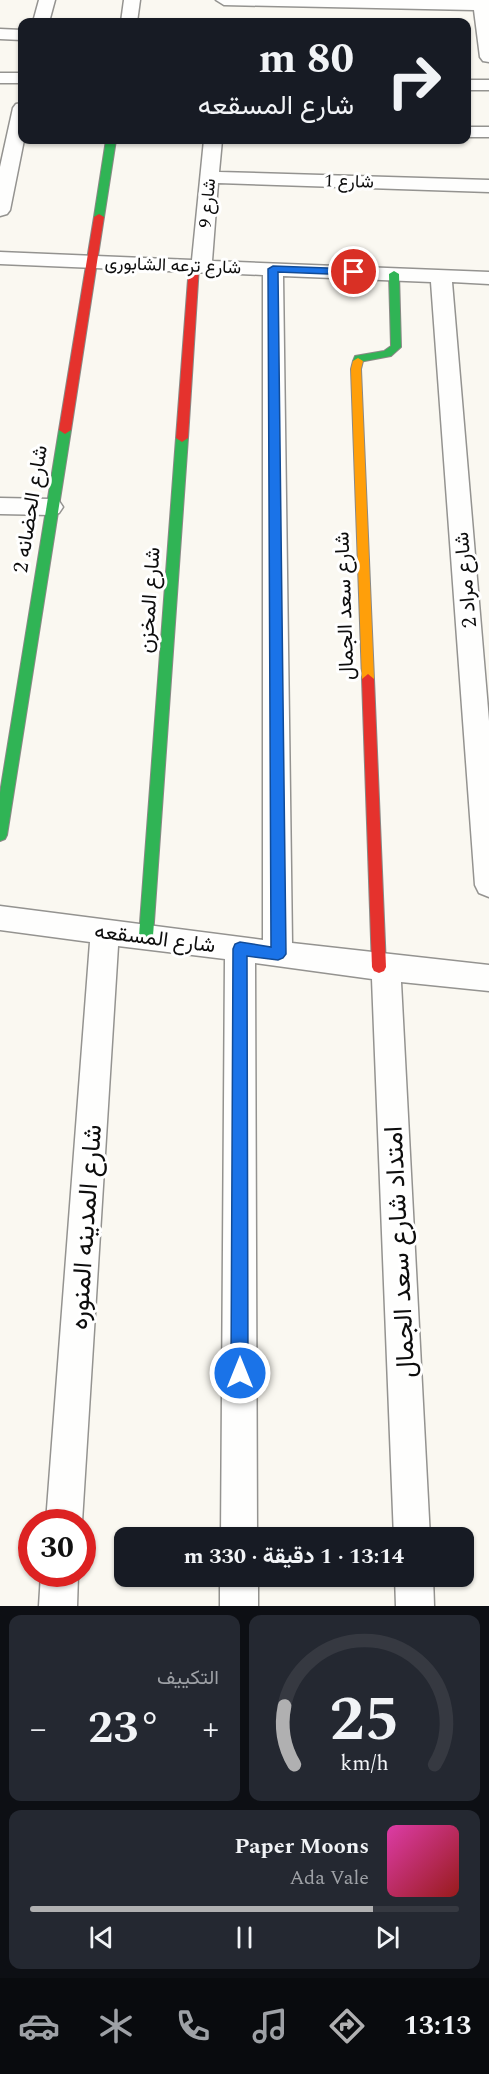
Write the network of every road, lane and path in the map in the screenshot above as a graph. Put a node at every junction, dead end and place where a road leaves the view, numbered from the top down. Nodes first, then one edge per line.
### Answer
1 (46, 0) edge
2 (132, 0) edge
3 (481, 2) edge
4 (224, 4) edge
5 (42, 18) edge
6 (130, 18) edge
7 (0, 34) edge
8 (18, 35) edge
9 (471, 45) edge
10 (488, 50) edge
11 (0, 78) edge
12 (18, 78) edge
13 (471, 85) edge
14 (489, 85) edge
15 (18, 127) edge
16 (471, 132) edge
17 (489, 132) edge
18 (110, 144) edge
19 (213, 144) edge
20 (209, 177) junction
21 (489, 186) edge
22 (0, 210) edge
23 (0, 258) edge
24 (92, 262) junction
25 (198, 266) junction
26 (273, 269) junction
27 (394, 274) junction
28 (441, 276) junction
29 (488, 283) edge
30 (0, 506) edge
31 (51, 507) junction
32 (478, 618) edge
33 (0, 834) edge
34 (489, 885) edge
35 (0, 918) edge
36 (105, 932) junction
37 (146, 936) junction
38 (240, 949) junction
39 (278, 954) junction
40 (382, 967) junction
41 (489, 978) edge
42 (65, 1509) edge
43 (240, 1527) edge
44 (411, 1527) edge
45 (59, 1587) edge
46 (239, 1587) edge
47 (415, 1587) edge
48 (58, 1606) edge
49 (239, 1606) edge
50 (416, 1606) edge

1 - 5 street
2 - 6 street
3 - 4 street
3 - 10 street
7 - 8 street
9 - 10 street
11 - 12 street
13 - 14 street
15 - 22 street
16 - 17 street
18 - 24 street, شارع الحضانه 2
19 - 20 street, شارع 9
20 - 21 street, شارع 1
20 - 25 street, شارع 9
23 - 24 street, شارع ترعه الشابورى
24 - 25 street, شارع ترعه الشابورى
24 - 31 street, شارع الحضانه 2
25 - 26 street, شارع ترعه الشابورى
25 - 37 street, شارع المخزن
26 - 27 street, شارع ترعه الشابورى
26 - 39 street
27 - 28 street, شارع ترعه الشابورى
27 - 40 street, شارع سعد الجمال
28 - 29 street, شارع ترعه الشابورى
28 - 32 street, شارع مراد 2
30 - 31 street
31 - 33 street, شارع الحضانه 2
32 - 34 street, شارع مراد 2
35 - 36 street, شارع المسقعه
36 - 37 street, شارع المسقعه
36 - 42 street, شارع المدينه المنوره
37 - 38 street, شارع المسقعه
38 - 39 street, شارع المسقعه
38 - 43 street
39 - 40 street, شارع المسقعه
40 - 41 street, شارع المسقعه
40 - 44 street, امتداد شارع سعد الجمال
45 - 48 street
46 - 49 street
47 - 50 street

